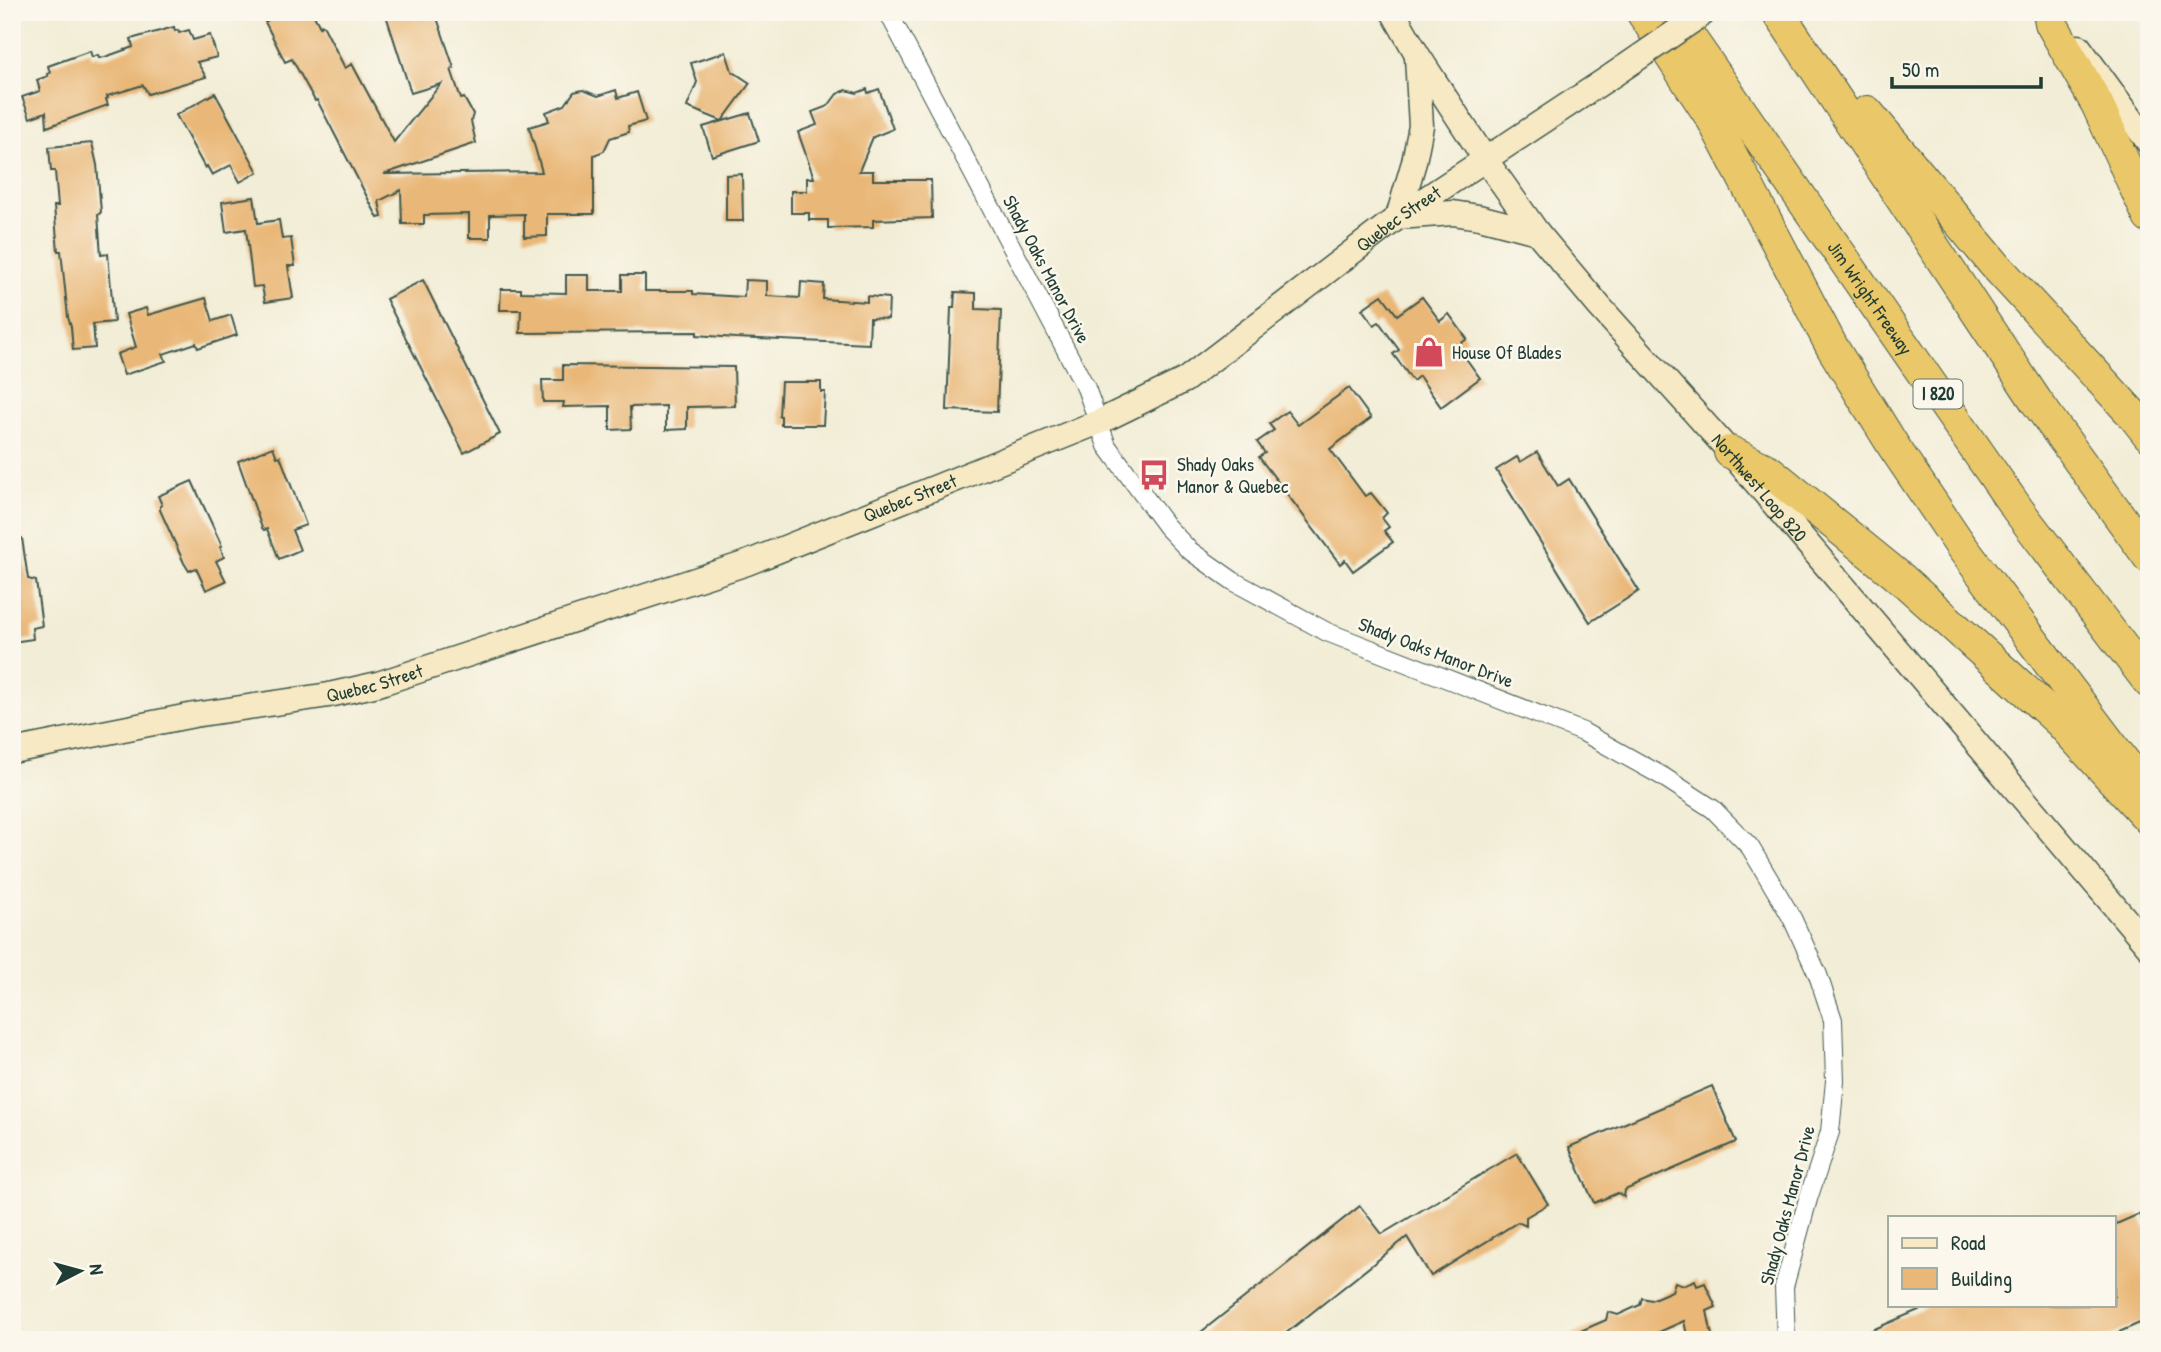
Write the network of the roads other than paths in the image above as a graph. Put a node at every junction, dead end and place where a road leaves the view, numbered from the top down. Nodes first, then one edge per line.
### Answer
1 (887, 12) edge
2 (1393, 12) edge
3 (1642, 12) edge
4 (1672, 12) edge
5 (1705, 12) edge
6 (1779, 12) edge
7 (2049, 12) edge
8 (2055, 12) edge
9 (1417, 54) junction
10 (1825, 80) junction
11 (2149, 143) edge
12 (1485, 159) junction
13 (1398, 216) junction
14 (2149, 217) edge
15 (1537, 232) junction
16 (1099, 422) junction
17 (2149, 435) edge
18 (1730, 452) junction
19 (2149, 556) edge
20 (2149, 682) edge
21 (12, 751) edge
22 (2149, 795) edge
23 (2149, 819) edge
24 (2149, 947) edge
25 (1786, 1340) edge

1 - 16 street, Shady Oaks Manor Drive
2 - 9 street, Northwest Loop 820
3 - 22 highway
4 - 20 highway, Jim Wright Freeway / I 820
5 - 12 street, Quebec Street, bridge
6 - 10 highway
7 - 14 highway
8 - 11 street
9 - 12 street, Northwest Loop 820
9 - 13 street
10 - 17 highway
10 - 19 highway
12 - 13 street, Quebec Street
12 - 15 street, Northwest Loop 820
13 - 15 street
13 - 16 street, Quebec Street
15 - 18 street, Northwest Loop 820
16 - 21 street, Quebec Street
16 - 25 street, Shady Oaks Manor Drive
18 - 23 highway
18 - 24 street, Northwest Loop 820

